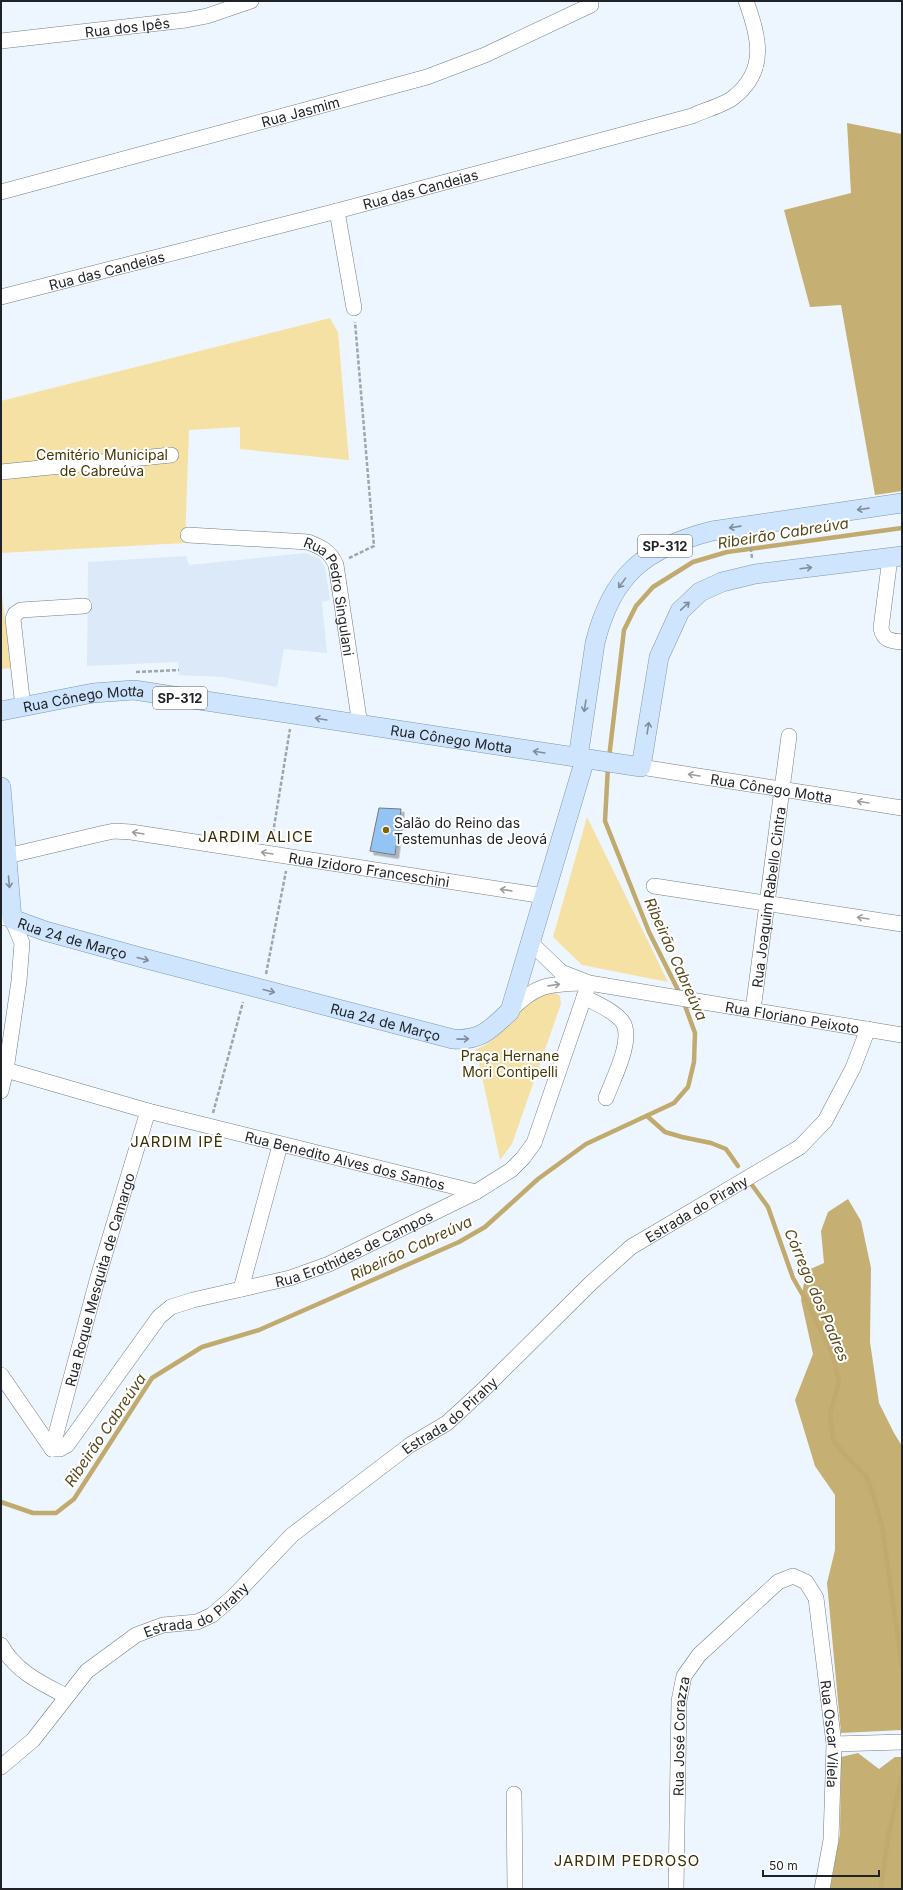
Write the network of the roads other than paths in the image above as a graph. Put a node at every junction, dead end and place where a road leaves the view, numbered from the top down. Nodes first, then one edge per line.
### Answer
1 (251, 1) edge
2 (746, 1) edge
3 (591, 5) dead end
4 (1, 41) edge
5 (1, 192) edge
6 (337, 211) junction
7 (1, 297) edge
8 (354, 308) road end
9 (171, 455) dead end
10 (1, 472) edge
11 (902, 503) edge
12 (188, 536) dead end
13 (896, 557) edge
14 (84, 606) dead end
15 (902, 642) edge
16 (24, 707) junction
17 (1, 711) edge
18 (360, 725) junction
19 (789, 736) dead end
20 (586, 760) junction
21 (632, 766) junction
22 (1, 787) edge
23 (782, 789) junction
24 (902, 808) edge
25 (7, 856) junction
26 (654, 886) dead end
27 (544, 896) junction
28 (767, 903) junction
29 (7, 918) edge
30 (902, 924) edge
31 (531, 943) junction
32 (521, 974) junction
33 (534, 990) junction
34 (587, 990) junction
35 (753, 1010) junction
36 (510, 1011) junction
37 (868, 1029) junction
38 (902, 1035) edge
39 (6, 1070) junction
40 (1, 1091) edge
41 (606, 1098) dead end
42 (148, 1111) junction
43 (280, 1145) junction
44 (476, 1192) junction
45 (241, 1290) junction
46 (1, 1375) edge
47 (52, 1449) junction
48 (806, 1582) joint
49 (1, 1645) edge
50 (66, 1696) junction
51 (902, 1742) edge
52 (834, 1744) junction
53 (1, 1767) edge
54 (514, 1794) dead end
55 (515, 1889) edge
56 (676, 1889) edge
57 (822, 1889) edge

1 - 4 street, Rua dos Ipês
2 - 6 street, Rua das Candeias
3 - 5 street, Rua Jasmim
6 - 7 street, Rua das Candeias
6 - 8 street
9 - 10 street
11 -> 20 main road, SP-312
12 - 18 street, Rua Pedro Singulani
13 - 15 street
21 -> 13 main road
14 - 16 street
16 - 17 main road, Rua Cônego Motta / SP-312
18 -> 16 main road, Rua Cônego Motta / SP-312
20 -> 18 main road, Rua Cônego Motta / SP-312
19 - 23 street, Rua Joaquim Rabello Cintra
20 - 21 main road, Rua Cônego Motta / SP-312
20 - 27 main road, Rua 24 de Março
23 -> 21 street, Rua Cônego Motta
22 - 25 main road
24 -> 23 street, Rua Cônego Motta
23 - 28 street, Rua Joaquim Rabello Cintra
27 -> 25 street, Rua Izidoro Franceschini
25 -> 29 main road
26 - 28 street
27 - 31 main road, Rua 24 de Março
30 -> 28 street
28 - 35 street, Rua Joaquim Rabello Cintra
29 -> 36 main road, Rua 24 de Março
29 - 39 street
31 - 32 main road, Rua 24 de Março
31 - 34 street
32 - 33 street
32 - 36 main road, Rua 24 de Março
33 -> 34 street
33 - 36 street
34 - 35 street, Rua Floriano Peixoto
34 - 41 street
34 - 44 street, Rua Erothides de Campos
35 - 37 street, Rua Floriano Peixoto
37 - 38 street, Rua Floriano Peixoto
37 - 50 street, Estrada do Pirahy
39 - 40 street
39 - 42 street, Rua Benedito Alves dos Santos
42 - 43 street, Rua Benedito Alves dos Santos
42 - 47 street, Rua Roque Mesquita de Camargo
43 - 44 street, Rua Benedito Alves dos Santos
43 - 45 street
44 - 45 street, Rua Erothides de Campos
45 - 47 street, Rua Erothides de Campos
46 - 47 street
48 - 52 street, Rua Oscar Vilela
48 - 56 street, Rua José Corazza
49 - 50 street
50 - 53 street, Estrada do Pirahy
51 - 52 street
52 - 57 street, Rua Oscar Vilela
54 - 55 street

